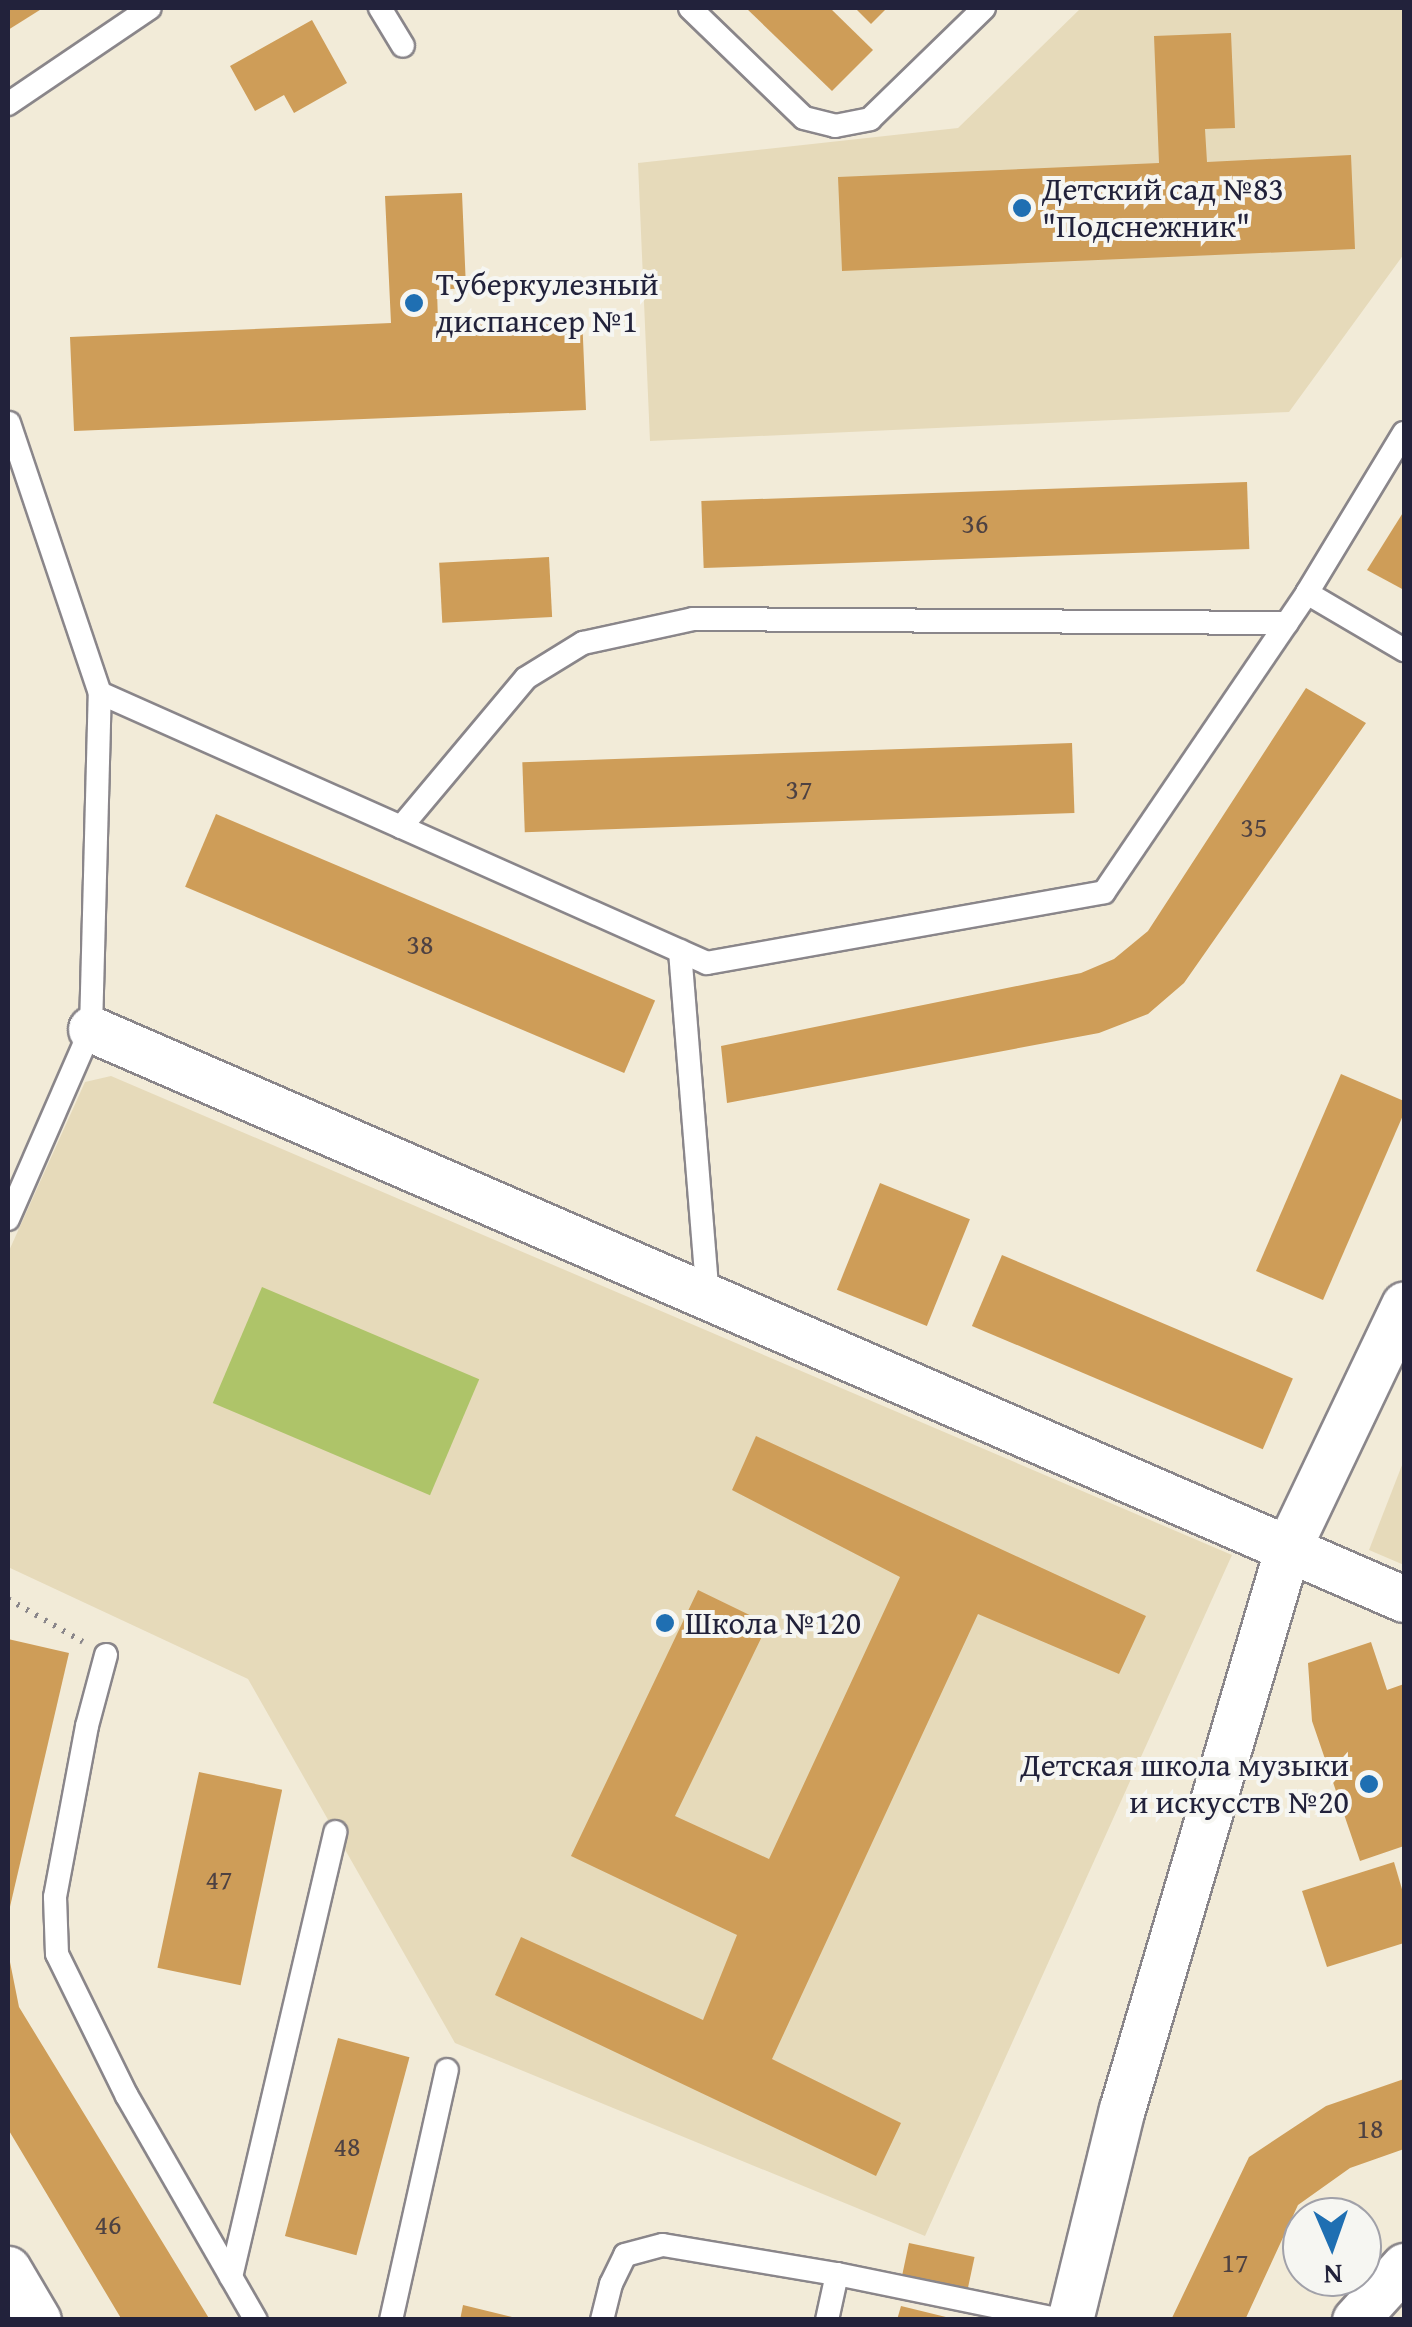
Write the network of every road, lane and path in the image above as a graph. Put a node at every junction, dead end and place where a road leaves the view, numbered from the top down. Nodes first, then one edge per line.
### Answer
1 (150, 8) edge
2 (380, 8) edge
3 (690, 8) edge
4 (984, 8) edge
5 (403, 46) dead end
6 (8, 104) edge
7 (8, 422) edge
8 (1404, 434) edge
9 (1308, 592) junction
10 (1287, 622) junction
11 (1404, 650) edge
12 (100, 693) junction
13 (401, 826) junction
14 (680, 951) junction
15 (91, 1029) junction
16 (8, 1220) edge
17 (708, 1298) junction
18 (1404, 1305) edge
19 (1288, 1550) junction
20 (8, 1599) edge
21 (1404, 1599) edge
22 (106, 1656) joint
23 (335, 1832) dead end
24 (447, 2070) dead end
25 (1404, 2266) edge
26 (8, 2269) edge
27 (837, 2274) junction
28 (231, 2277) junction
29 (38, 2320) edge
30 (256, 2320) edge
31 (391, 2320) edge
32 (602, 2320) edge
33 (827, 2320) edge
34 (1061, 2320) edge
35 (1070, 2320) edge
36 (1354, 2320) edge

1 - 6 lane
2 - 5 lane
3 - 4 lane
7 - 12 lane
8 - 9 lane
9 - 10 lane
9 - 11 lane
10 - 13 lane
10 - 14 lane
12 - 13 lane
12 - 15 lane
13 - 14 lane
14 - 17 lane
15 - 16 lane
15 - 17 street
17 - 19 street
18 - 19 street
19 - 21 street
19 - 35 street
20 - 22 path
22 - 28 lane
23 - 28 lane
24 - 31 lane
25 - 36 street
26 - 29 street
27 - 32 lane
27 - 33 lane
27 - 34 lane
28 - 30 lane

